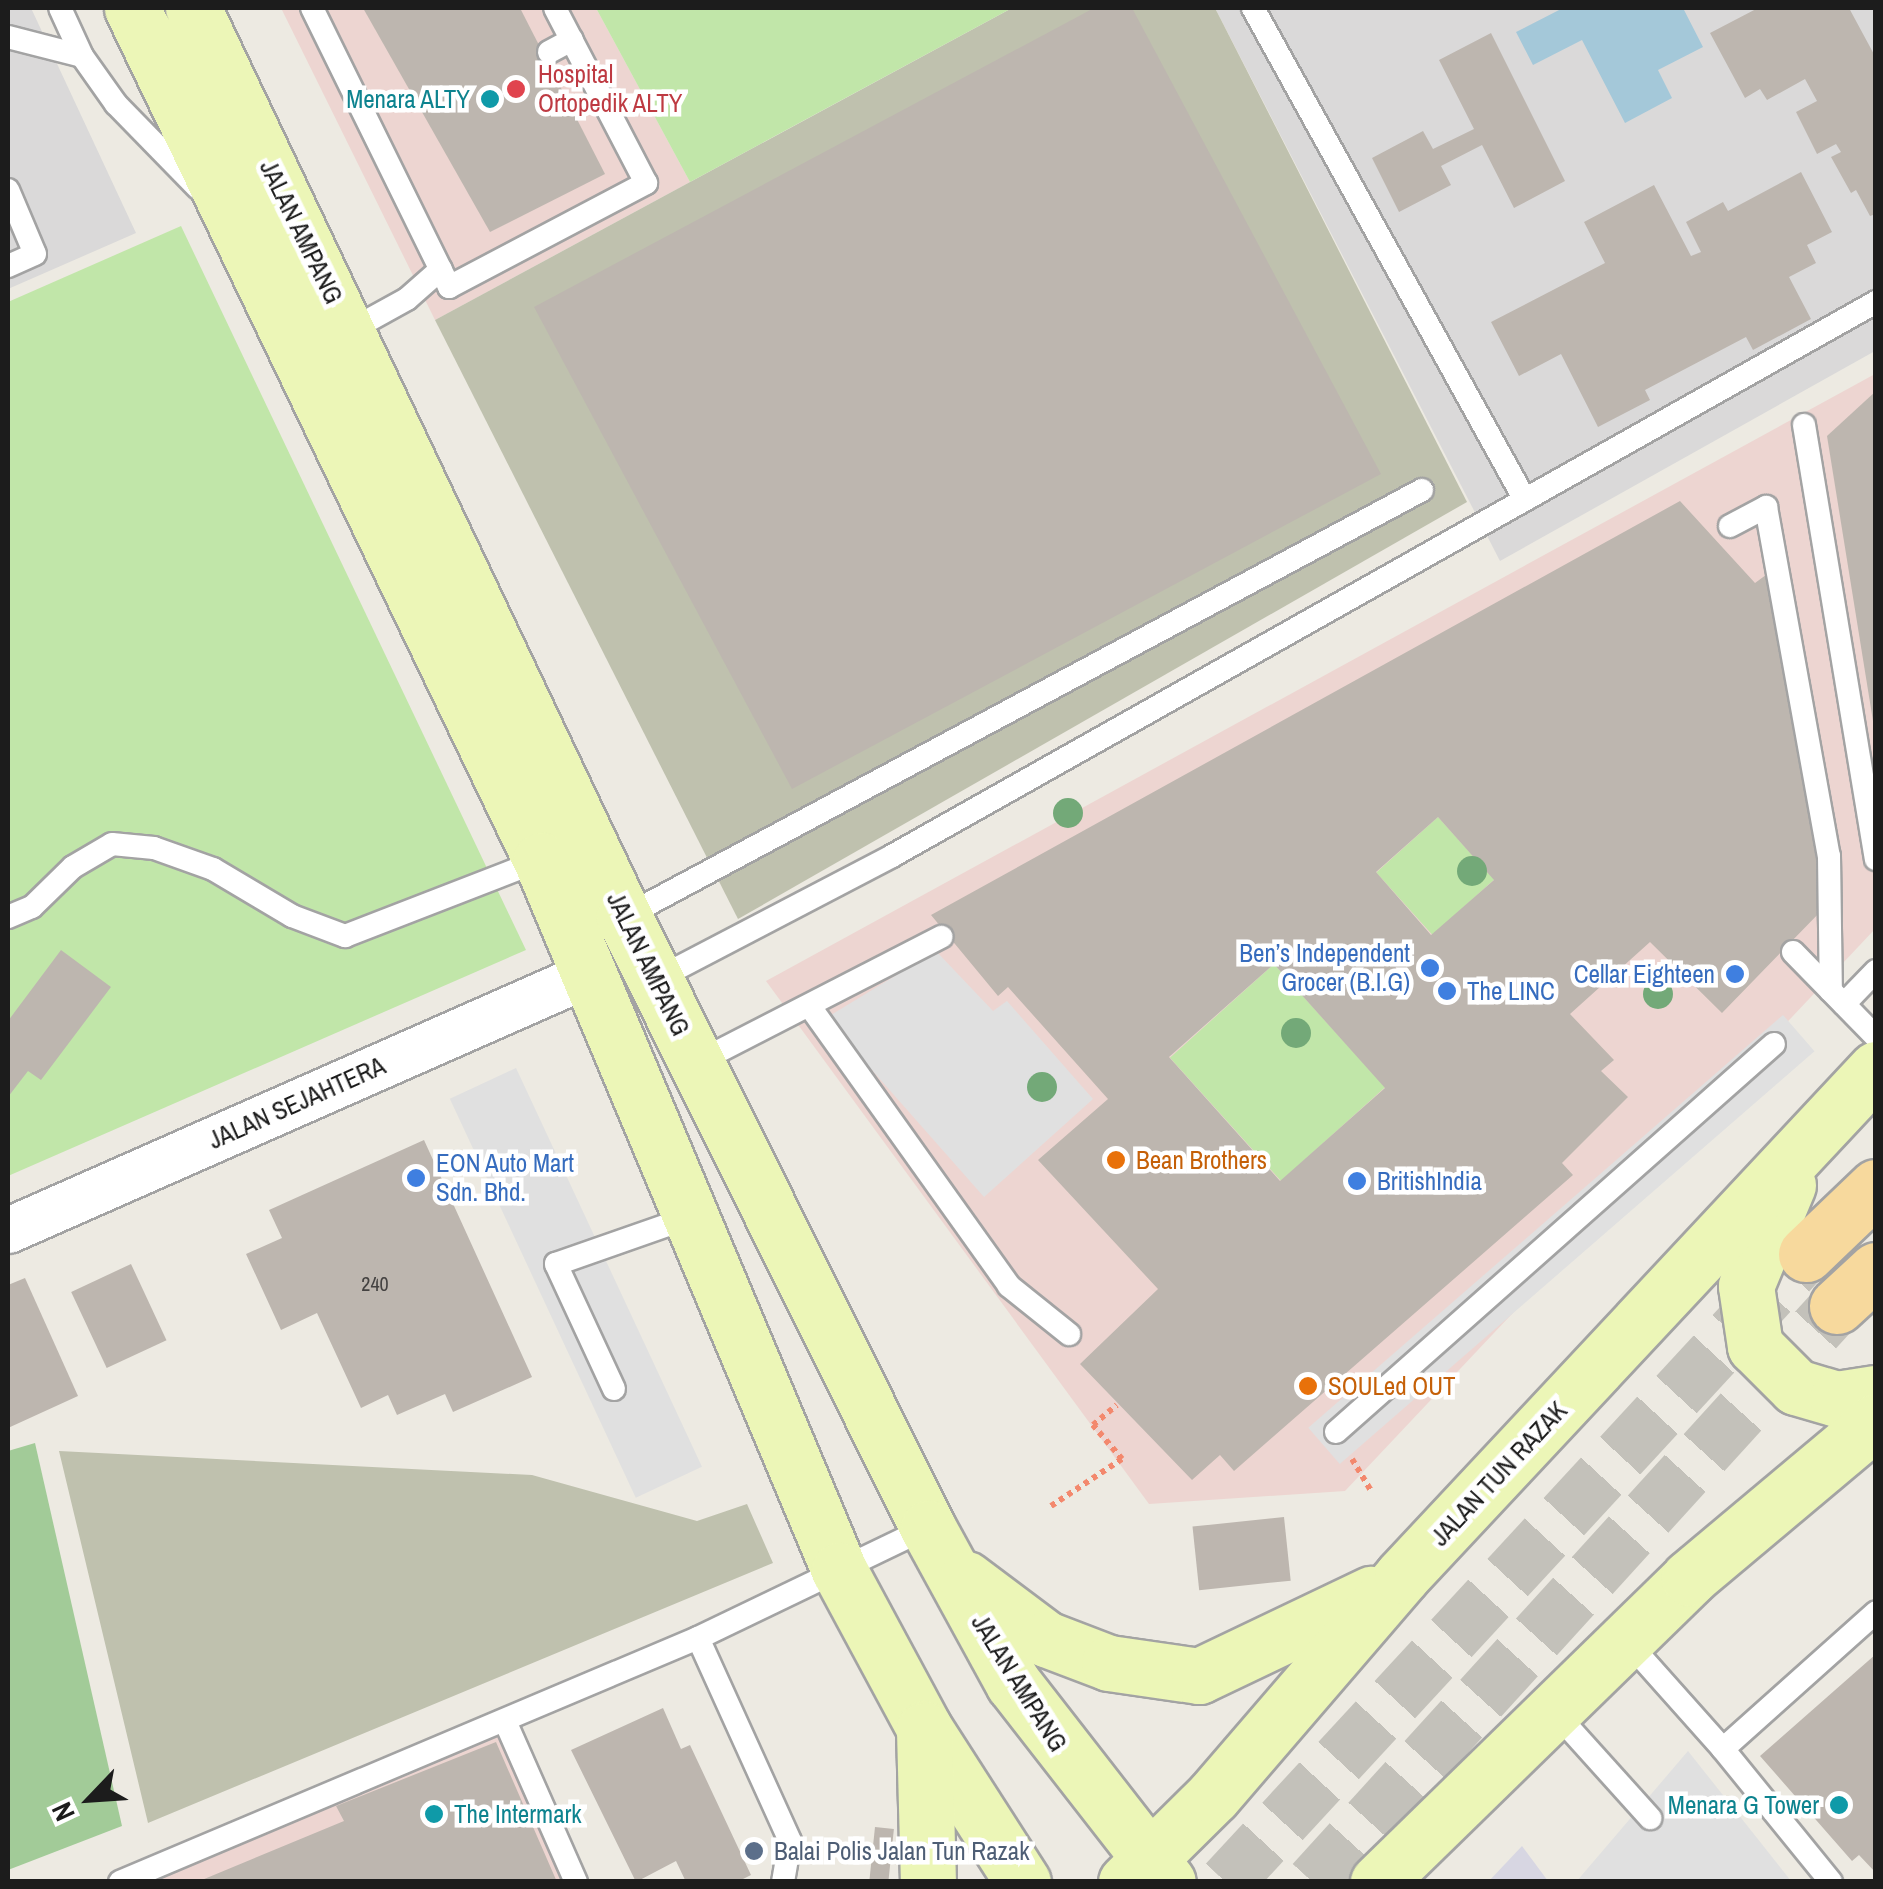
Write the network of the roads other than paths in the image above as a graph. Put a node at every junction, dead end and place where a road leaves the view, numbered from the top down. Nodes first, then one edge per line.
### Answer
1 (60, 8) edge
2 (132, 8) edge
3 (193, 8) edge
4 (312, 8) edge
5 (555, 8) edge
6 (1253, 8) edge
7 (8, 37) edge
8 (572, 40) junction
9 (548, 52) dead end
10 (82, 56) junction
11 (8, 190) edge
12 (241, 228) junction
13 (8, 266) edge
14 (441, 269) junction
15 (1876, 302) edge
16 (349, 331) junction
17 (1804, 425) dead end
18 (1422, 490) dead end
19 (1524, 500) junction
20 (1730, 526) dead end
21 (1876, 859) edge
22 (541, 860) junction
23 (8, 916) edge
24 (624, 917) junction
25 (941, 938) dead end
26 (1793, 952) dead end
27 (1876, 971) edge
28 (586, 975) junction
29 (655, 980) junction
30 (1837, 997) junction
31 (811, 1008) junction
32 (1876, 1037) edge
33 (1774, 1044) dead end
34 (696, 1064) junction
35 (1876, 1069) edge
36 (1806, 1146) junction
37 (1876, 1188) edge
38 (686, 1218) junction
39 (8, 1230) edge
40 (1806, 1254) tunnel mouth
41 (1069, 1334) dead end
42 (614, 1388) dead end
43 (1876, 1393) edge
44 (1876, 1421) edge
45 (1336, 1432) dead end
46 (936, 1541) junction
47 (839, 1570) junction
48 (1402, 1576) junction
49 (1876, 1612) edge
50 (698, 1638) junction
51 (1625, 1639) junction
52 (1552, 1709) junction
53 (505, 1721) junction
54 (924, 1728) junction
55 (1722, 1749) junction
56 (1464, 1800) junction
57 (1650, 1818) dead end
58 (1148, 1873) edge
59 (120, 1882) edge
60 (576, 1882) edge
61 (783, 1882) edge
62 (928, 1882) edge
63 (1023, 1882) edge
64 (1378, 1882) edge
65 (1424, 1882) edge
66 (1832, 1882) edge

1 - 10 lane
2 - 12 main road
3 - 16 main road, JALAN AMPANG
4 - 14 lane
5 - 8 lane
6 - 19 lane
7 - 10 lane
8 - 9 lane
8 - 14 lane
10 - 12 lane
11 - 13 lane
12 - 22 main road
14 - 16 lane
15 - 19 lane
16 - 24 main road, JALAN AMPANG
17 - 21 lane
18 - 24 lane
19 - 29 lane
20 - 30 lane
22 - 23 lane
22 - 28 main road
24 - 29 main road, JALAN AMPANG
25 - 31 lane
26 - 30 lane
27 - 30 lane
28 - 38 main road
28 - 39 street, JALAN SEJAHTERA
29 - 34 main road, JALAN AMPANG
30 - 32 lane
31 - 34 lane
31 - 41 lane
33 - 45 lane
34 - 46 main road, JALAN AMPANG
35 - 36 main road, JALAN TUN RAZAK
36 - 43 main road
36 - 48 main road, JALAN TUN RAZAK
37 - 40 main road
38 - 42 lane
38 - 47 main road
44 - 51 main road
46 - 47 lane
46 - 48 main road
46 - 58 main road, JALAN AMPANG
47 - 50 lane
47 - 54 main road
48 - 58 main road, JALAN TUN RAZAK
49 - 55 lane
50 - 53 lane
50 - 61 lane
51 - 52 main road
51 - 55 lane
52 - 56 main road
52 - 57 lane
53 - 59 lane
53 - 60 lane
54 - 62 main road
54 - 63 main road
55 - 66 lane
56 - 64 main road
56 - 65 main road

